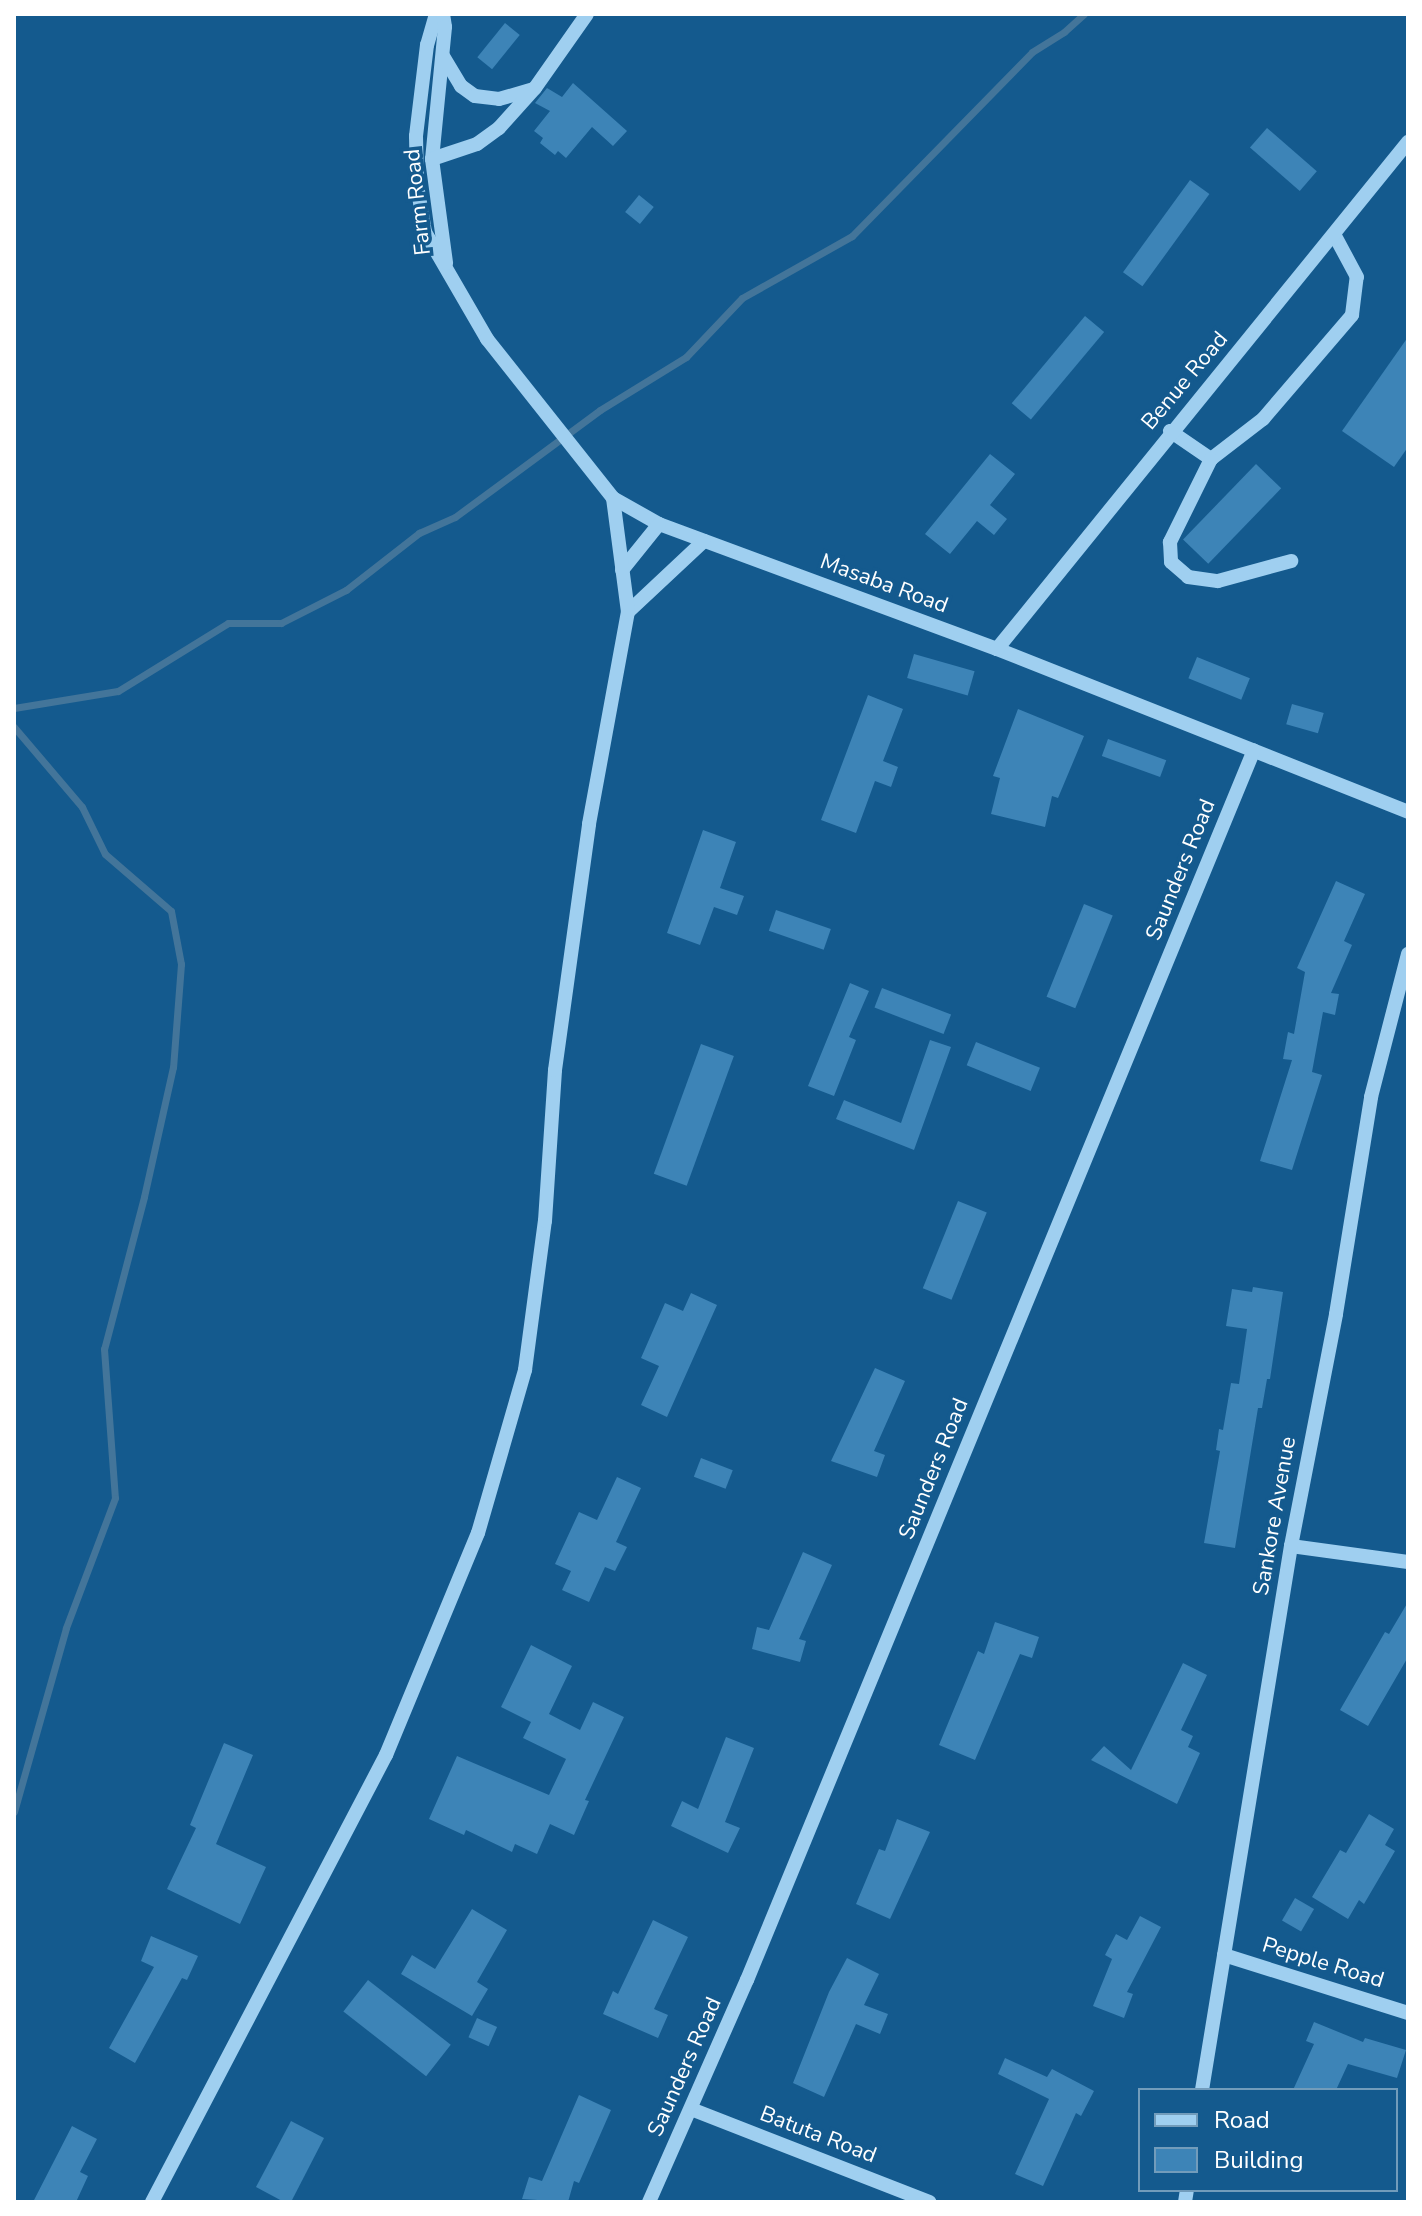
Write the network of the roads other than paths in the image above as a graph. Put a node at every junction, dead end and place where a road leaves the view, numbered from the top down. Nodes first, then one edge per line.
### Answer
1 (436, 14) edge
2 (443, 14) edge
3 (587, 14) edge
4 (443, 56) junction
5 (535, 88) junction
6 (1408, 142) edge
7 (432, 159) junction
8 (1335, 236) junction
9 (446, 267) junction
10 (1170, 431) junction
11 (1211, 459) junction
12 (613, 498) junction
13 (659, 524) junction
14 (704, 541) junction
15 (1291, 561) dead end
16 (622, 570) junction
17 (628, 612) junction
18 (997, 649) junction
19 (1254, 750) junction
20 (1408, 812) edge
21 (1408, 954) edge
22 (1291, 1546) junction
23 (1408, 1562) edge
24 (1224, 1955) junction
25 (1408, 2013) edge
26 (1202, 2088) edge
27 (691, 2109) junction
28 (152, 2202) edge
29 (649, 2202) edge
30 (929, 2202) edge

1 - 9 street, Farm Road
2 - 4 street, Farm Road
3 - 5 street
4 - 5 street
4 - 7 street, Farm Road
5 - 7 street
6 - 8 street, Benue Road
7 - 9 street, Farm Road
8 - 10 street, Benue Road
8 - 11 street
9 - 12 street, Masaba Road
10 - 11 street
10 - 18 street, Benue Road
11 - 15 street
12 - 13 street, Masaba Road
12 - 16 street
13 - 14 street, Masaba Road
13 - 16 street
14 - 17 street
14 - 18 street, Masaba Road
16 - 17 street
17 - 28 street
18 - 19 street, Masaba Road
19 - 20 street, Masaba Road
19 - 27 street, Saunders Road
21 - 22 street, Sankore Avenue
22 - 23 street
22 - 24 street, Sankore Avenue
24 - 25 street, Pepple Road
24 - 26 street, Sankore Avenue
27 - 29 street, Saunders Road
27 - 30 street, Batuta Road

